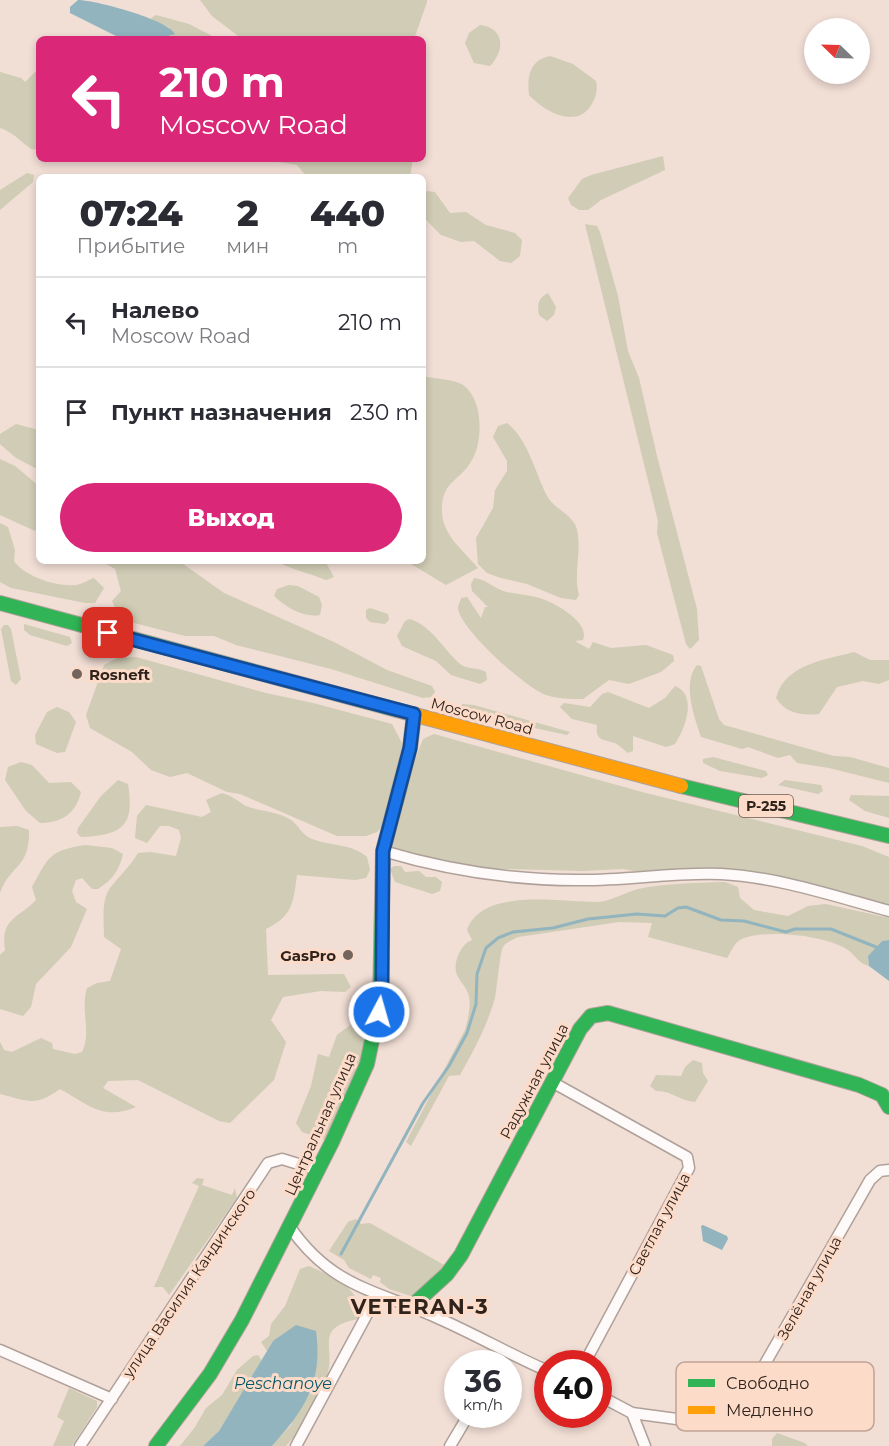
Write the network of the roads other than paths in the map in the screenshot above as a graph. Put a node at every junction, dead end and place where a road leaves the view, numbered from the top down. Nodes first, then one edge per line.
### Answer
1 (0, 603) edge
2 (414, 714) junction
3 (889, 836) edge
4 (383, 851) junction
5 (889, 911) edge
6 (552, 1082) junction
7 (889, 1107) edge
8 (318, 1170) junction
9 (889, 1170) edge
10 (290, 1227) junction
11 (378, 1294) junction
12 (412, 1306) junction
13 (0, 1350) edge
14 (502, 1350) edge
15 (592, 1350) edge
16 (766, 1362) edge
17 (112, 1399) junction
18 (612, 1402) edge
19 (632, 1413) junction
20 (676, 1419) edge
21 (461, 1428) edge
22 (80, 1446) edge
23 (156, 1446) edge
24 (296, 1446) edge
25 (450, 1446) edge
26 (645, 1446) edge

1 - 2 main road, Moscow Road
2 - 3 main road, Moscow Road / Р-255
2 - 4 main road, Центральная улица
4 - 5 street
4 - 8 main road, Центральная улица
6 - 7 main road, Радужная улица
6 - 12 main road, Радужная улица
6 - 15 street, Светлая улица
8 - 10 main road, Центральная улица
8 - 17 street, улица Василия Кандинского
9 - 16 street, Зелёная улица
10 - 11 street
10 - 23 main road, Центральная улица
11 - 12 street
11 - 24 street
12 - 14 street
13 - 17 street
17 - 22 street, улица Василия Кандинского
18 - 19 street
19 - 20 street, Зелёная улица
19 - 26 street
21 - 25 street

